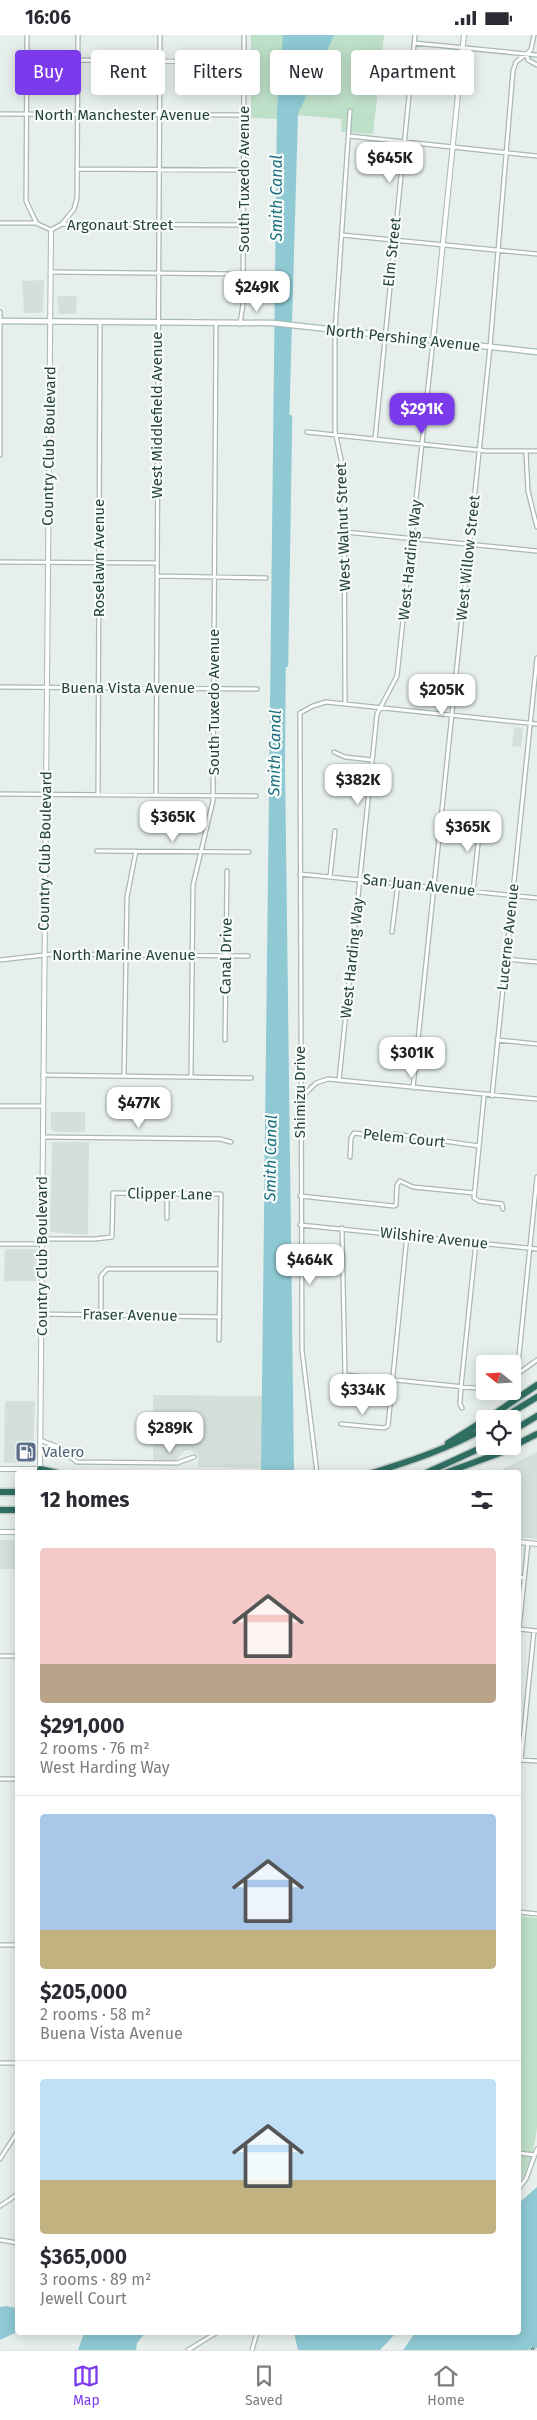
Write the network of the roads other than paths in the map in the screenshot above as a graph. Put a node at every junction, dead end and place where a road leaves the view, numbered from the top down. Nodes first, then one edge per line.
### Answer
1 (27, 35) edge
2 (78, 35) edge
3 (160, 35) edge
4 (244, 35) edge
5 (415, 35) edge
6 (464, 35) edge
7 (534, 35) edge
8 (414, 43) junction
9 (463, 48) junction
10 (78, 50) edge
11 (160, 50) edge
12 (244, 50) edge
13 (526, 54) junction
14 (537, 55) edge
15 (537, 65) edge
16 (77, 95) edge
17 (160, 95) edge
18 (244, 95) edge
19 (350, 111) dead end
20 (0, 114) edge
21 (27, 114) junction
22 (77, 114) junction
23 (160, 115) junction
24 (244, 115) junction
25 (348, 136) junction
26 (404, 142) junction
27 (452, 147) junction
28 (507, 153) junction
29 (537, 156) edge
30 (77, 169) junction
31 (159, 169) junction
32 (244, 170) junction
33 (0, 223) edge
34 (36, 223) junction
35 (62, 224) junction
36 (159, 224) junction
37 (244, 225) junction
38 (51, 230) junction
39 (342, 235) junction
40 (394, 239) junction
41 (442, 244) junction
42 (499, 250) junction
43 (537, 254) edge
44 (51, 272) junction
45 (159, 273) junction
46 (243, 274) junction
47 (0, 312) edge
48 (0, 321) edge
49 (50, 321) junction
50 (100, 323) junction
51 (158, 323) junction
52 (216, 324) junction
53 (240, 324) junction
54 (335, 331) junction
55 (384, 335) junction
56 (433, 341) junction
57 (490, 347) junction
58 (537, 352) edge
59 (307, 432) dead end
60 (336, 435) junction
61 (375, 439) junction
62 (422, 444) junction
63 (480, 450) junction
64 (537, 451) edge
65 (526, 452) junction
66 (0, 455) edge
67 (537, 527) edge
68 (344, 532) junction
69 (412, 539) junction
70 (469, 546) junction
71 (537, 551) edge
72 (0, 562) edge
73 (48, 563) junction
74 (99, 563) junction
75 (157, 563) junction
76 (157, 576) junction
77 (214, 577) junction
78 (266, 578) dead end
79 (537, 658) edge
80 (0, 687) edge
81 (47, 687) junction
82 (99, 688) junction
83 (156, 688) junction
84 (214, 688) junction
85 (257, 689) dead end
86 (345, 704) junction
87 (380, 708) junction
88 (451, 715) junction
89 (530, 723) junction
90 (537, 724) edge
91 (334, 752) dead end
92 (372, 760) junction
93 (0, 794) edge
94 (46, 794) junction
95 (98, 794) junction
96 (156, 794) junction
97 (213, 795) junction
98 (256, 796) dead end
99 (481, 816) dead end
100 (335, 831) dead end
101 (97, 851) dead end
102 (136, 851) junction
103 (200, 852) junction
104 (249, 852) dead end
105 (227, 871) dead end
106 (300, 874) junction
107 (330, 876) junction
108 (360, 879) junction
109 (398, 883) junction
110 (433, 887) junction
111 (473, 891) junction
112 (512, 895) junction
113 (537, 897) edge
114 (392, 932) dead end
115 (44, 955) junction
116 (125, 955) junction
117 (192, 955) junction
118 (226, 956) junction
119 (248, 956) dead end
120 (506, 959) junction
121 (0, 960) edge
122 (537, 962) edge
123 (225, 1040) dead end
124 (497, 1040) junction
125 (537, 1044) edge
126 (43, 1075) junction
127 (124, 1076) junction
128 (191, 1077) junction
129 (251, 1078) dead end
130 (339, 1080) junction
131 (413, 1088) junction
132 (484, 1096) junction
133 (492, 1096) junction
134 (300, 1098) junction
135 (537, 1099) edge
136 (0, 1106) edge
137 (43, 1106) junction
138 (43, 1137) junction
139 (232, 1143) dead end
140 (479, 1146) junction
141 (350, 1157) dead end
142 (537, 1177) edge
143 (474, 1193) junction
144 (167, 1194) junction
145 (300, 1196) junction
146 (503, 1209) dead end
147 (167, 1218) dead end
148 (300, 1225) junction
149 (342, 1228) junction
150 (407, 1235) junction
151 (42, 1242) junction
152 (476, 1242) junction
153 (0, 1244) edge
154 (530, 1248) junction
155 (537, 1249) edge
156 (221, 1269) junction
157 (41, 1314) junction
158 (101, 1315) junction
159 (220, 1317) junction
160 (219, 1340) dead end
161 (519, 1355) edge
162 (537, 1360) edge
163 (521, 1372) edge
164 (392, 1380) junction
165 (537, 1385) edge
166 (461, 1387) junction
167 (476, 1388) edge
168 (537, 1397) edge
169 (462, 1408) dead end
170 (500, 1410) edge
171 (516, 1410) edge
172 (537, 1417) edge
173 (341, 1423) dead end
174 (476, 1425) edge
175 (521, 1426) edge
176 (476, 1432) edge
177 (537, 1434) edge
178 (40, 1440) junction
179 (476, 1450) edge
180 (433, 1452) junction
181 (194, 1457) dead end
182 (0, 1469) edge
183 (20, 1470) edge
184 (40, 1470) edge
185 (317, 1470) edge
186 (381, 1470) edge
187 (433, 1470) edge
188 (453, 1470) edge
189 (0, 1492) edge
190 (15, 1492) edge
191 (0, 1510) edge
192 (15, 1510) edge
193 (0, 1532) edge
194 (15, 1532) edge
195 (521, 1542) edge
196 (528, 1543) junction
197 (537, 1544) edge
198 (524, 1577) joint
199 (521, 1608) edge
200 (521, 1629) edge
201 (536, 1631) edge
202 (0, 1656) edge
203 (15, 1656) edge
204 (521, 1752) edge
205 (521, 1760) edge
206 (537, 1761) edge
207 (0, 1779) edge
208 (15, 1779) edge
209 (521, 1912) edge
210 (537, 1914) edge
211 (0, 1945) edge
212 (15, 1945) edge
213 (0, 2063) edge
214 (15, 2063) edge
215 (15, 2136) edge
216 (537, 2149) edge
217 (0, 2151) edge
218 (6, 2151) junction
219 (521, 2153) edge
220 (535, 2155) junction
221 (0, 2159) edge
222 (521, 2185) edge
223 (15, 2196) edge
224 (1, 2204) edge
225 (0, 2241) edge
226 (15, 2243) edge
227 (213, 2335) edge
228 (257, 2335) edge
229 (188, 2350) edge
230 (252, 2350) edge

1 - 21 street
2 - 10 street
3 - 11 street, West Middlefield Avenue
4 - 12 street, South Tuxedo Avenue
5 - 8 street, Elm Street
6 - 9 street, West Harding Way
7 - 13 street, West Willow Street
8 - 9 street
8 - 26 street, Elm Street
9 - 13 street
9 - 27 street, West Harding Way
13 - 14 street
13 - 15 street
13 - 28 street, West Willow Street
16 - 22 street
17 - 23 street, West Middlefield Avenue
18 - 24 street, South Tuxedo Avenue
19 - 25 street, West Walnut Street
20 - 21 street, North Manchester Avenue
21 - 22 street, North Manchester Avenue
21 - 34 street
22 - 23 street, North Manchester Avenue
22 - 30 street
23 - 24 street, North Manchester Avenue
23 - 31 street, West Middlefield Avenue
24 - 32 street, South Tuxedo Avenue
25 - 26 street
25 - 39 street, West Walnut Street
26 - 27 street
26 - 40 street, Elm Street
27 - 28 street
27 - 41 street, West Harding Way
28 - 29 street
28 - 42 street, West Willow Street
30 - 31 street
30 - 35 street
31 - 32 street
31 - 36 street, West Middlefield Avenue
32 - 37 street, South Tuxedo Avenue
33 - 34 street, Argonaut Street
34 - 38 street, Argonaut Street
35 - 36 street, Argonaut Street
35 - 38 street, Argonaut Street
36 - 37 street, Argonaut Street
36 - 45 street, West Middlefield Avenue
37 - 46 street, South Tuxedo Avenue
38 - 44 street, Country Club Boulevard
39 - 40 street
39 - 54 street, West Walnut Street
40 - 41 street
40 - 55 street, Elm Street
41 - 42 street
41 - 56 street, West Harding Way
42 - 43 street
42 - 57 street, West Willow Street
44 - 45 street
44 - 49 street, Country Club Boulevard
45 - 46 street
45 - 51 street, West Middlefield Avenue
46 - 53 street, South Tuxedo Avenue
47 - 48 street
48 - 49 main road, North Pershing Avenue
48 - 66 street
49 - 50 main road, North Pershing Avenue
49 - 73 street, Country Club Boulevard
50 - 51 main road, North Pershing Avenue
50 - 74 street, Roselawn Avenue
51 - 52 main road, North Pershing Avenue
51 - 75 street, West Middlefield Avenue
52 - 53 main road, North Pershing Avenue
52 - 77 street, South Tuxedo Avenue
53 - 54 main road, North Pershing Avenue
54 - 55 main road, North Pershing Avenue
54 - 60 street, West Walnut Street
55 - 56 main road, North Pershing Avenue
55 - 61 street, Elm Street
56 - 57 main road, North Pershing Avenue
56 - 62 street, West Harding Way
57 - 58 main road, North Pershing Avenue
57 - 63 street, West Willow Street
59 - 60 street
60 - 61 street
60 - 68 street, West Walnut Street
61 - 62 street
62 - 63 street
62 - 69 street, West Harding Way
63 - 65 street
63 - 70 street, West Willow Street
64 - 65 street
65 - 67 street
68 - 69 street
68 - 86 street, West Walnut Street
69 - 70 street
69 - 87 street, West Harding Way
70 - 71 street
70 - 88 street, West Willow Street
72 - 73 street
73 - 74 street
73 - 81 street, Country Club Boulevard
74 - 75 street
74 - 82 street, Roselawn Avenue
75 - 76 street, West Middlefield Avenue
76 - 77 street
76 - 83 street, West Middlefield Avenue
77 - 78 street
77 - 84 street, South Tuxedo Avenue
79 - 89 street, Lucerne Avenue
80 - 81 street, Buena Vista Avenue
81 - 82 street, Buena Vista Avenue
81 - 94 street, Country Club Boulevard
82 - 83 street, Buena Vista Avenue
82 - 95 street, Roselawn Avenue
83 - 84 street, Buena Vista Avenue
83 - 96 street, West Middlefield Avenue
84 - 85 street, Buena Vista Avenue
84 - 97 street, South Tuxedo Avenue
86 - 87 street
86 - 106 street, Shimizu Drive
87 - 88 street
87 - 92 street, West Harding Way
88 - 89 street
88 - 110 street, West Willow Street
89 - 90 street
89 - 112 street, Lucerne Avenue
91 - 92 street
92 - 108 street, West Harding Way
93 - 94 street
94 - 95 street
94 - 115 street, Country Club Boulevard
95 - 96 street
96 - 97 street
97 - 98 street
97 - 103 street, South Tuxedo Avenue
99 - 111 street
100 - 107 street
101 - 102 street
102 - 103 street
102 - 116 street
103 - 104 street
103 - 117 street, South Tuxedo Avenue
105 - 118 street, Canal Drive
106 - 107 street, San Juan Avenue
106 - 134 street, Shimizu Drive
107 - 108 street, San Juan Avenue
108 - 109 street, San Juan Avenue
108 - 130 street, West Harding Way
109 - 110 street, San Juan Avenue
109 - 114 street
110 - 111 street, San Juan Avenue
110 - 131 street, West Willow Street
111 - 112 street, San Juan Avenue
112 - 113 street, San Juan Avenue
112 - 120 street, Lucerne Avenue
115 - 116 street, North Marine Avenue
115 - 121 street, North Marine Avenue
115 - 126 street, Country Club Boulevard
116 - 117 street, North Marine Avenue
116 - 127 street
117 - 118 street, North Marine Avenue
117 - 128 street, South Tuxedo Avenue
118 - 119 street, North Marine Avenue
118 - 123 street, Canal Drive
120 - 122 street
120 - 124 street, Lucerne Avenue
124 - 125 street
124 - 133 street, Lucerne Avenue
126 - 127 street
126 - 137 street, Country Club Boulevard
127 - 128 street
128 - 129 street
130 - 131 street
130 - 134 street
131 - 132 street
132 - 133 street
132 - 140 street
133 - 135 street
134 - 145 street, Shimizu Drive
136 - 137 street
137 - 138 street, Country Club Boulevard
138 - 139 street
138 - 151 street, Country Club Boulevard
140 - 141 street, Pelem Court
140 - 143 street
142 - 154 street
143 - 145 street
143 - 146 street
144 - 147 street
144 - 151 street, Clipper Lane
144 - 156 street, Clipper Lane
145 - 148 street, Shimizu Drive
148 - 149 street, Wilshire Avenue
148 - 185 street, Shimizu Drive
149 - 150 street, Wilshire Avenue
149 - 164 street
150 - 152 street, Wilshire Avenue
150 - 164 street
151 - 153 street
151 - 157 street, Country Club Boulevard
152 - 154 street, Wilshire Avenue
152 - 166 street
154 - 155 street, Wilshire Avenue
154 - 161 street
156 - 158 street
156 - 159 street
157 - 158 street, Fraser Avenue
157 - 178 street, Country Club Boulevard
158 - 159 street, Fraser Avenue
159 - 160 street
162 - 163 street
164 - 166 street
164 - 173 street
165 - 170 highway
166 - 167 street
166 - 169 street
168 - 171 highway
172 - 175 highway
174 - 180 highway
176 - 180 highway
177 - 188 highway
178 - 181 street
178 - 184 street, Country Club Boulevard
179 - 187 highway
180 - 186 highway
182 - 183 street
189 - 190 highway
191 - 192 highway
193 - 194 street
195 - 196 street
196 - 197 street
196 - 198 street
198 - 199 street
200 - 201 street
201 - 204 street
202 - 203 street
205 - 206 street
207 - 208 street
209 - 210 street
211 - 212 street
213 - 214 street
215 - 218 street
216 - 220 street
217 - 218 street
218 - 221 street
219 - 220 street
220 - 222 street
223 - 224 street
225 - 226 street
227 - 229 street
228 - 230 street

